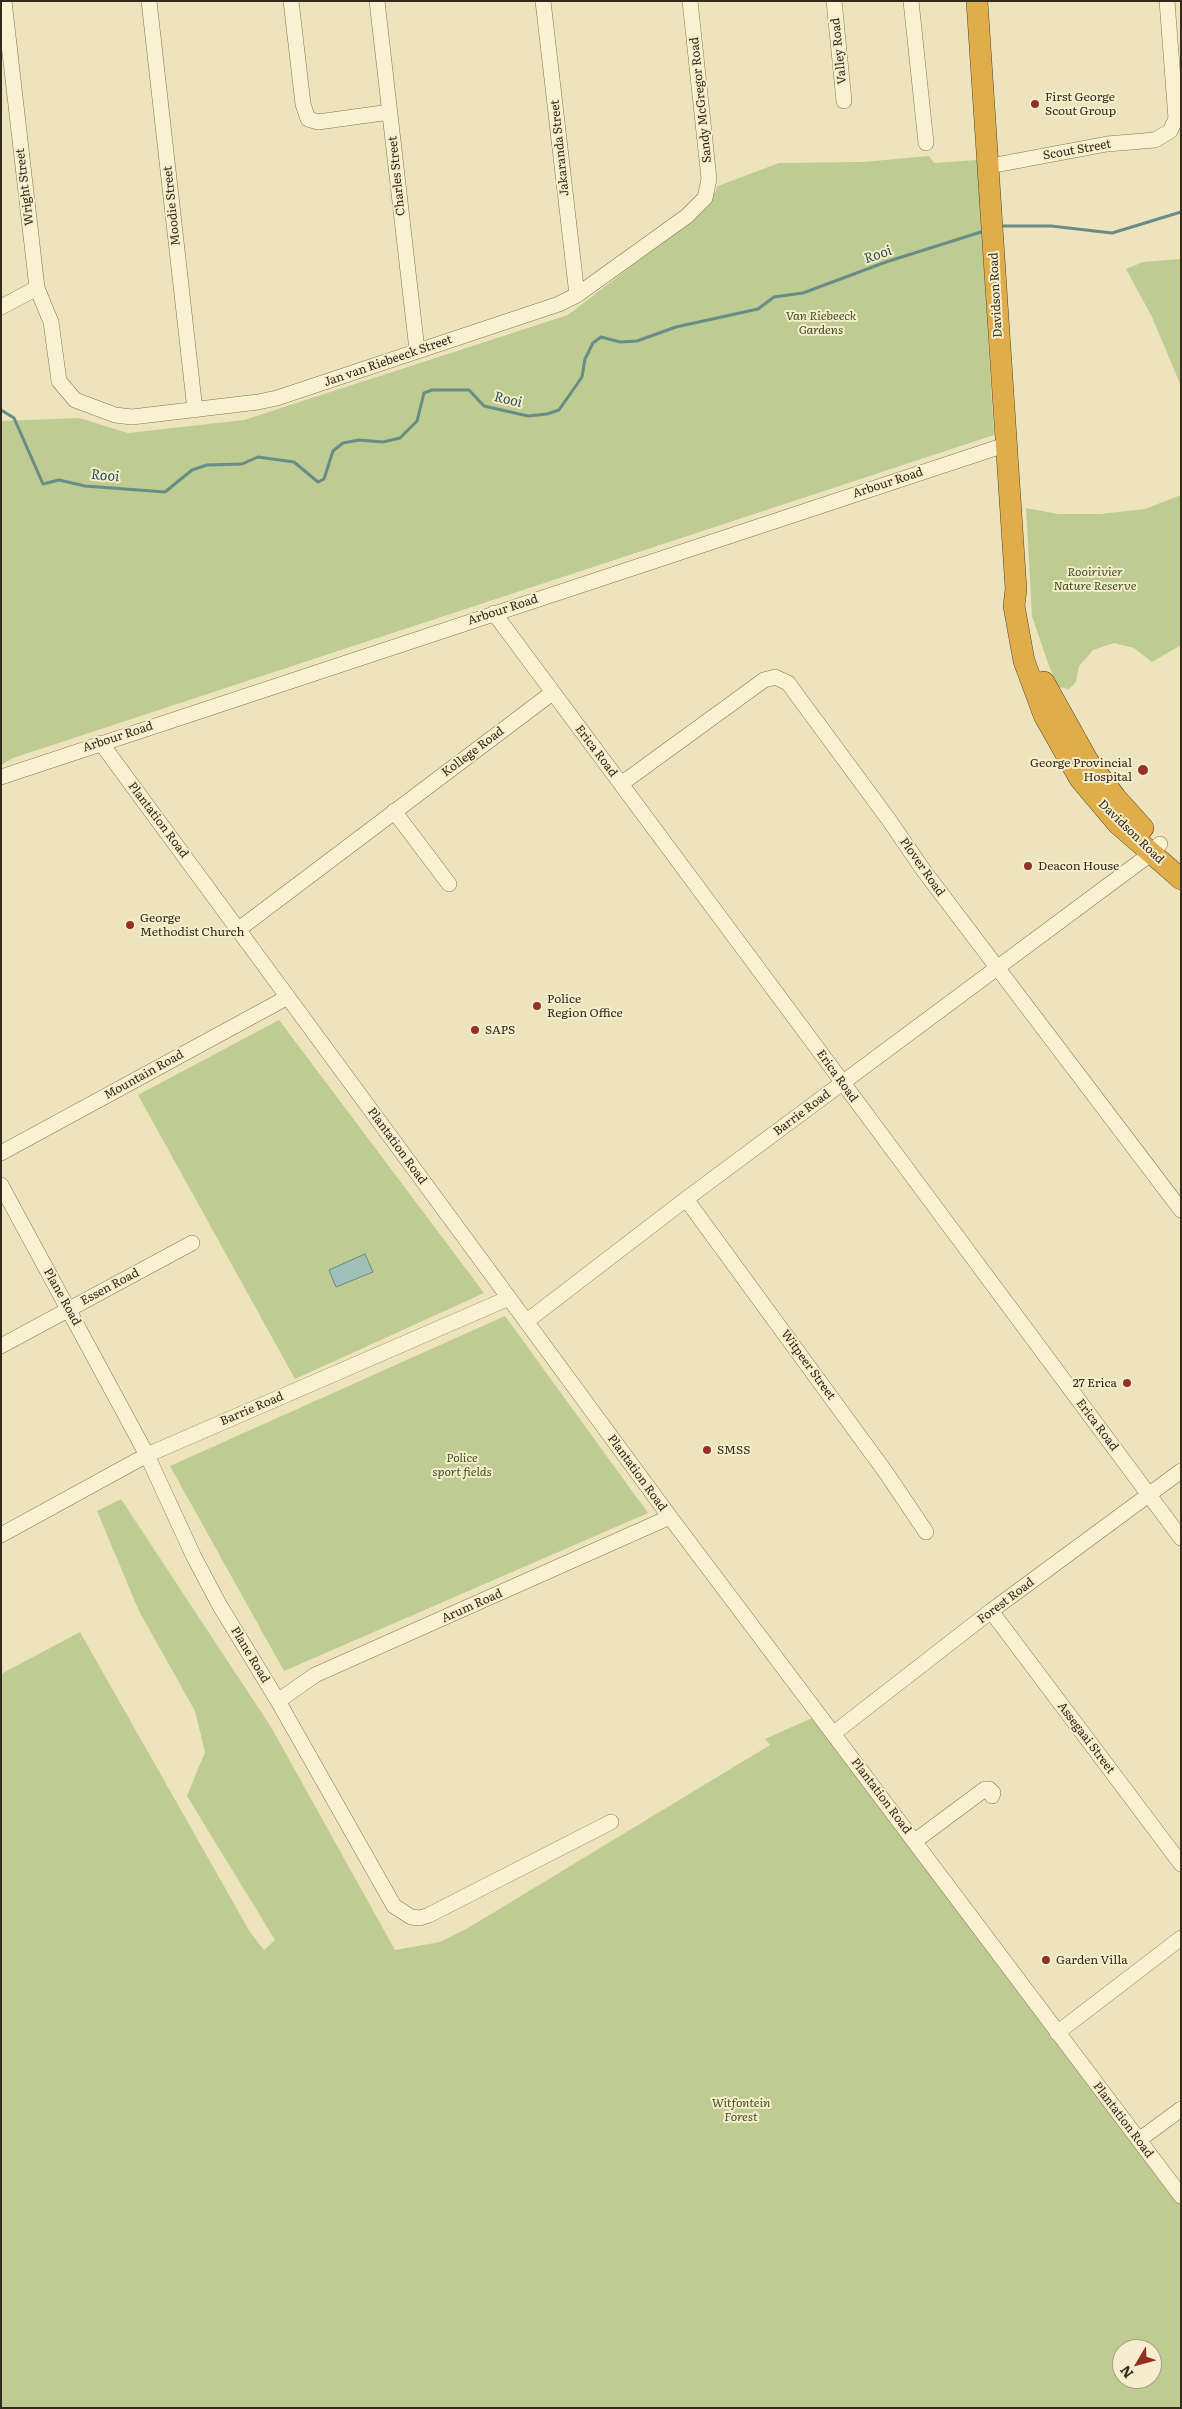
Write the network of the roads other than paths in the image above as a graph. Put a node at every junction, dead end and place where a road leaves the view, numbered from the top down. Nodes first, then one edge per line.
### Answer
1 (4, 1) edge
2 (149, 1) edge
3 (292, 1) edge
4 (377, 1) edge
5 (543, 1) edge
6 (690, 1) edge
7 (834, 1) edge
8 (911, 1) edge
9 (977, 1) edge
10 (1167, 1) edge
11 (844, 101) dead end
12 (390, 112) junction
13 (926, 143) dead end
14 (990, 166) junction
15 (705, 198) joint
16 (37, 288) junction
17 (576, 295) junction
18 (1, 307) edge
19 (417, 350) junction
20 (57, 369) joint
21 (195, 410) junction
22 (1006, 445) junction
23 (494, 613) junction
24 (552, 693) junction
25 (102, 743) junction
26 (1, 778) edge
27 (621, 784) junction
28 (394, 811) junction
29 (1156, 848) junction
30 (1181, 861) edge
31 (1181, 879) edge
32 (449, 884) dead end
33 (239, 930) junction
34 (996, 969) junction
35 (288, 997) junction
36 (842, 1083) junction
37 (1, 1153) edge
38 (1, 1185) edge
39 (686, 1199) junction
40 (1181, 1210) edge
41 (192, 1242) dead end
42 (510, 1298) junction
43 (69, 1309) junction
44 (526, 1321) junction
45 (1, 1346) edge
46 (148, 1455) junction
47 (1181, 1471) edge
48 (1149, 1495) junction
49 (670, 1517) junction
50 (926, 1532) dead end
51 (1, 1535) edge
52 (1181, 1538) edge
53 (992, 1611) junction
54 (278, 1701) junction
55 (834, 1733) junction
56 (992, 1796) dead end
57 (611, 1822) dead end
58 (915, 1841) junction
59 (1181, 1864) edge
60 (1181, 1938) edge
61 (1057, 2032) junction
62 (1181, 2109) edge
63 (1139, 2140) junction
64 (1181, 2196) edge

1 - 16 street, Wright Street
2 - 21 street, Moodie Street
3 - 12 street
4 - 12 street, Charles Street
5 - 17 street, Jakaranda Street
6 - 15 street, Sandy McGregor Road
7 - 11 street, Valley Road
8 - 13 street
9 - 14 highway, Davidson Road
10 - 14 street, Scout Street
12 - 19 street, Charles Street
14 - 22 highway, Davidson Road
15 - 17 street, Jan van Riebeeck Street
16 - 18 street
16 - 20 street, Wright Street
17 - 19 street, Jan van Riebeeck Street
19 - 21 street, Jan van Riebeeck Street
20 - 21 street, Jan van Riebeeck Street
22 - 23 street, Arbour Road
22 - 29 highway, Davidson Road
23 - 24 street, Erica Road
23 - 25 street, Arbour Road
24 - 27 street, Erica Road
24 - 28 street, Kollege Road
25 - 26 street, Arbour Road
25 - 33 street, Plantation Road
27 - 34 street, Plover Road
27 - 36 street, Erica Road
28 - 32 street
28 - 33 street, Kollege Road
29 - 30 highway, Davidson Road
29 - 31 highway, Davidson Road
29 - 34 street, Barrie Road
33 - 35 street, Plantation Road
34 - 36 street, Barrie Road
34 - 40 street, Plover Road
35 - 37 street, Mountain Road
35 - 42 street, Plantation Road
36 - 39 street, Barrie Road
36 - 48 street, Erica Road
38 - 43 street, Plane Road
39 - 44 street, Barrie Road
39 - 50 street, Witpeer Street
41 - 43 street, Essen Road
42 - 44 street, Plantation Road
42 - 46 street, Barrie Road
43 - 45 street, Essen Road
43 - 46 street, Plane Road
44 - 49 street, Plantation Road
46 - 51 street, Barrie Road
46 - 54 street, Plane Road
47 - 48 street, Forest Road
48 - 52 street, Erica Road
48 - 53 street, Forest Road
49 - 54 street, Arum Road
49 - 55 street, Plantation Road
53 - 55 street, Forest Road
53 - 59 street, Assegaai Street
54 - 57 street, Plane Road
55 - 58 street, Plantation Road
56 - 58 street
58 - 61 street, Plantation Road
60 - 61 street
61 - 63 street, Plantation Road
62 - 63 street
63 - 64 street, Plantation Road

